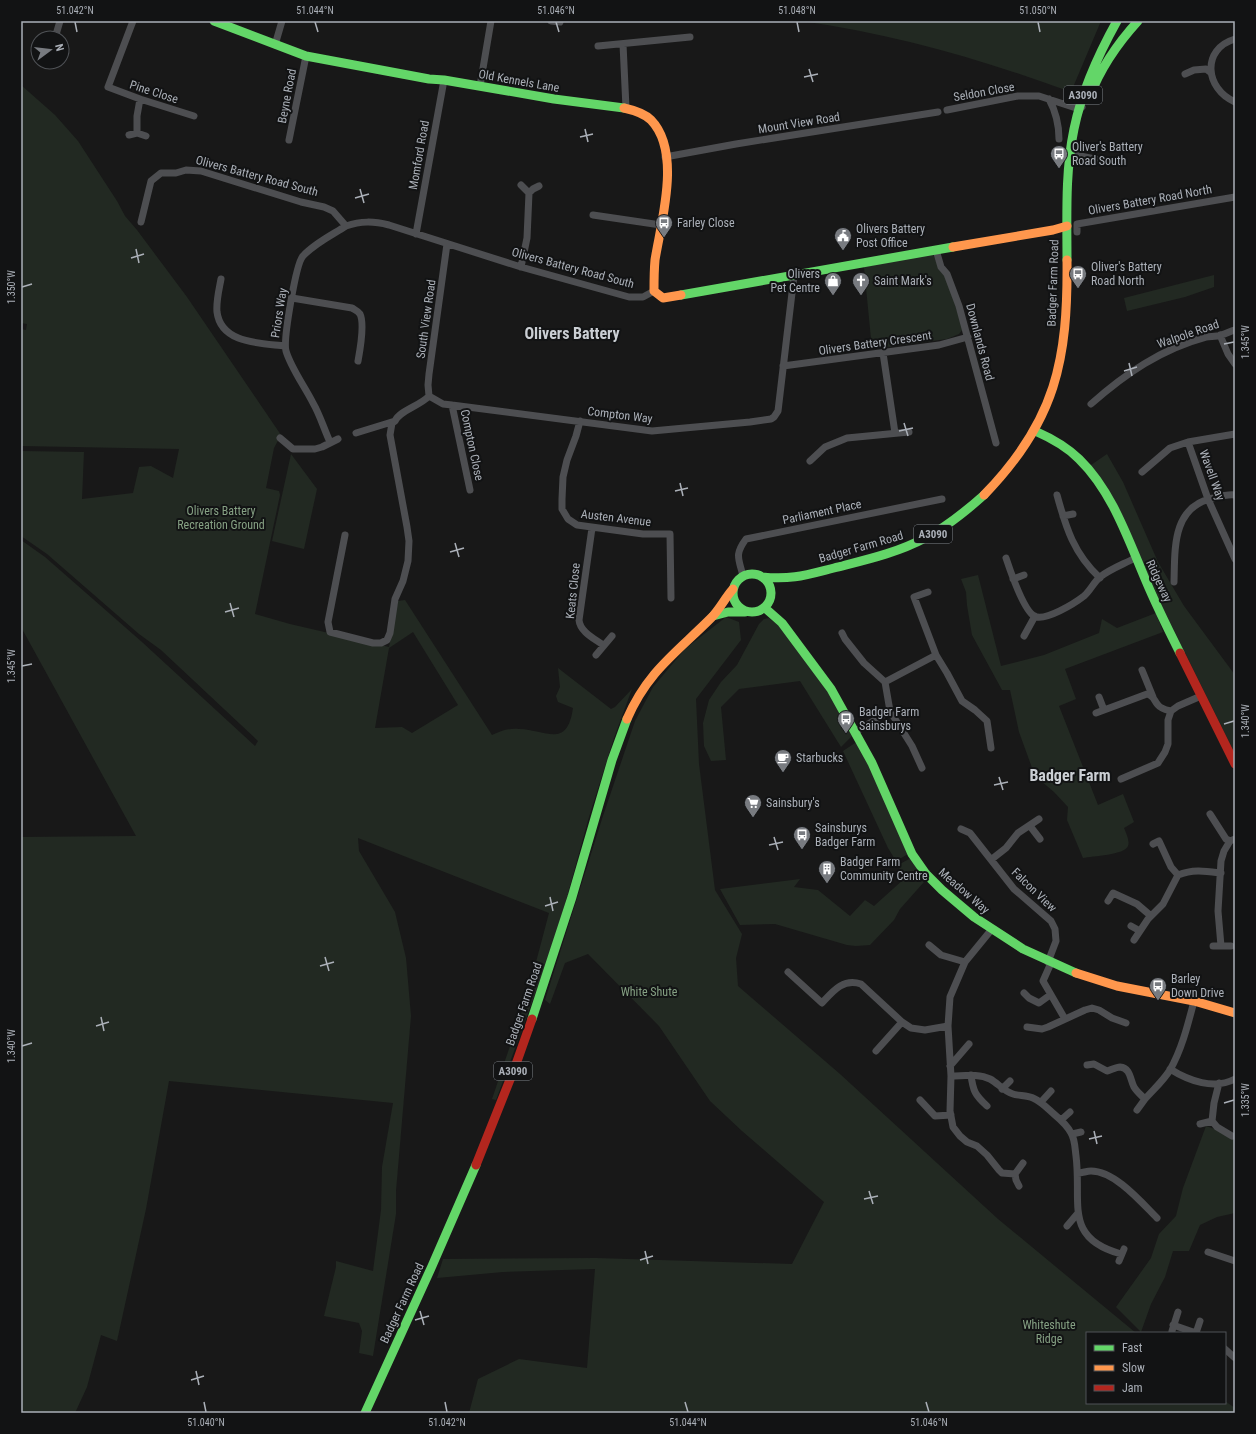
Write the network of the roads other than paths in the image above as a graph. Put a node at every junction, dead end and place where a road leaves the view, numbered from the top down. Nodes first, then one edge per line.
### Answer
1 (133, 21) edge
2 (214, 21) edge
3 (282, 21) edge
4 (491, 21) edge
5 (551, 21) edge
6 (1117, 21) edge
7 (1138, 21) edge
8 (560, 22) dead end
9 (690, 37) dead end
10 (1235, 39) edge
11 (623, 44) junction
12 (274, 45) junction
13 (598, 46) dead end
14 (306, 56) junction
15 (1210, 72) junction
16 (1186, 74) dead end
17 (444, 80) junction
18 (480, 86) junction
19 (1093, 89) junction
20 (140, 99) junction
21 (1049, 99) junction
22 (1235, 102) edge
23 (626, 108) junction
24 (1079, 109) junction
25 (947, 110) dead end
26 (938, 112) dead end
27 (194, 116) dead end
28 (137, 133) junction
29 (129, 135) dead end
30 (146, 136) dead end
31 (1059, 139) dead end
32 (289, 140) dead end
33 (1072, 154) junction
34 (665, 157) junction
35 (1100, 160) dead end
36 (521, 185) dead end
37 (540, 186) dead end
38 (529, 193) junction
39 (1235, 197) edge
40 (593, 215) dead end
41 (141, 222) dead end
42 (346, 226) junction
43 (661, 226) junction
44 (1066, 226) junction
45 (1077, 232) dead end
46 (416, 234) junction
47 (447, 244) junction
48 (936, 250) junction
49 (521, 267) junction
50 (794, 276) junction
51 (221, 279) dead end
52 (654, 291) junction
53 (292, 298) junction
54 (1235, 330) edge
55 (1220, 335) junction
56 (968, 337) junction
57 (285, 346) junction
58 (883, 353) junction
59 (358, 361) dead end
60 (1235, 364) edge
61 (783, 366) junction
62 (430, 396) junction
63 (1091, 404) dead end
64 (452, 405) junction
65 (395, 421) junction
66 (580, 422) junction
67 (1035, 431) junction
68 (909, 432) dead end
69 (356, 433) dead end
70 (894, 433) junction
71 (1235, 434) edge
72 (280, 438) dead end
73 (338, 439) dead end
74 (330, 442) junction
75 (1188, 442) junction
76 (996, 443) dead end
77 (810, 461) dead end
78 (1142, 472) dead end
79 (470, 490) dead end
80 (1057, 495) dead end
81 (1235, 495) edge
82 (942, 499) dead end
83 (1208, 499) junction
84 (1072, 514) dead end
85 (1063, 516) junction
86 (592, 528) junction
87 (345, 535) dead end
88 (1006, 558) dead end
89 (1135, 558) junction
90 (1235, 559) edge
91 (1024, 575) dead end
92 (743, 576) junction
93 (762, 578) junction
94 (794, 578) junction
95 (1100, 578) junction
96 (1013, 579) junction
97 (1174, 582) dead end
98 (733, 589) junction
99 (771, 590) junction
100 (928, 592) dead end
101 (672, 598) dead end
102 (765, 608) junction
103 (745, 612) junction
104 (713, 616) junction
105 (1035, 616) junction
106 (842, 633) dead end
107 (612, 636) dead end
108 (1024, 636) dead end
109 (603, 645) junction
110 (596, 655) dead end
111 (936, 655) junction
112 (1142, 670) dead end
113 (885, 682) junction
114 (1201, 696) junction
115 (1099, 697) dead end
116 (1153, 697) junction
117 (1104, 710) junction
118 (1171, 711) junction
119 (890, 712) junction
120 (1096, 713) dead end
121 (855, 732) junction
122 (991, 748) dead end
123 (1235, 764) edge
124 (922, 768) dead end
125 (1121, 779) dead end
126 (1210, 814) dead end
127 (1039, 819) dead end
128 (1030, 826) junction
129 (961, 830) dead end
130 (1040, 839) dead end
131 (1233, 840) edge
132 (1153, 844) dead end
133 (992, 859) junction
134 (1221, 873) junction
135 (1178, 875) junction
136 (1108, 901) dead end
137 (1151, 916) junction
138 (1131, 926) dead end
139 (992, 929) junction
140 (1140, 931) junction
141 (1134, 940) dead end
142 (929, 945) dead end
143 (1213, 946) dead end
144 (1221, 946) junction
145 (1231, 946) dead end
146 (965, 962) junction
147 (1049, 962) junction
148 (788, 972) dead end
149 (1024, 993) dead end
150 (1050, 995) junction
151 (1194, 1001) junction
152 (1235, 1013) edge
153 (1065, 1019) junction
154 (902, 1022) junction
155 (1126, 1023) dead end
156 (948, 1026) junction
157 (1027, 1028) dead end
158 (969, 1044) dead end
159 (876, 1051) dead end
160 (1087, 1065) dead end
161 (950, 1066) junction
162 (1170, 1069) junction
163 (971, 1075) junction
164 (951, 1076) junction
165 (1235, 1079) edge
166 (1010, 1081) dead end
167 (1219, 1083) junction
168 (1002, 1089) junction
169 (1050, 1092) dead end
170 (1145, 1098) junction
171 (920, 1100) dead end
172 (1041, 1102) junction
173 (987, 1106) dead end
174 (1137, 1110) dead end
175 (1070, 1112) dead end
176 (951, 1115) junction
177 (1061, 1120) junction
178 (1212, 1121) junction
179 (1200, 1124) dead end
180 (1081, 1132) dead end
181 (1072, 1134) junction
182 (1232, 1136) dead end
183 (1023, 1162) dead end
184 (1015, 1174) junction
185 (1078, 1174) junction
186 (1020, 1186) dead end
187 (1078, 1213) junction
188 (1157, 1218) dead end
189 (1067, 1226) dead end
190 (1208, 1252) dead end
191 (1121, 1255) dead end
192 (1235, 1261) edge
193 (1178, 1312) dead end
194 (1200, 1321) dead end
195 (1191, 1332) edge
196 (1196, 1332) edge
197 (1226, 1350) edge
198 (1235, 1358) edge
199 (365, 1413) edge

1 - 20 street, Pine Close
2 - 12 street, Old Kennels Lane
3 - 12 street
4 - 18 street
5 - 8 street
6 - 24 street, Badger Farm Road / A3090
7 - 19 street, Badger Farm Road / A3090
9 - 11 street
10 - 15 street
11 - 13 street
11 - 23 street
12 - 14 street, Old Kennels Lane
14 - 17 street, Old Kennels Lane
14 - 32 street, Beyne Road
15 - 16 street
15 - 22 street
17 - 18 street, Old Kennels Lane
17 - 46 street, Momford Road
18 - 23 street, Old Kennels Lane
19 - 24 street, Badger Farm Road
19 - 33 street, Badger Farm Road / A3090
20 - 27 street, Pine Close
20 - 28 street
21 - 24 street, Seldon Close
21 - 25 street, Seldon Close
21 - 31 street
23 - 34 street, Old Kennels Lane
24 - 33 street, Badger Farm Road / A3090
26 - 34 street, Mount View Road
28 - 29 street
28 - 30 street
33 - 35 street
33 - 44 street, Badger Farm Road / A3090
34 - 43 street, Old Kennels Lane
36 - 38 street
37 - 38 street
38 - 49 street
39 - 45 street, Olivers Battery Road North
40 - 43 street
41 - 42 street, Olivers Battery Road South
42 - 46 street, Olivers Battery Road South
42 - 53 street, Priors Way
43 - 52 street, Old Kennels Lane
44 - 48 street
44 - 67 street, Badger Farm Road / A3090
46 - 47 street, Olivers Battery Road South
47 - 49 street, Olivers Battery Road South
47 - 62 street, South View Road
48 - 50 street
48 - 56 street, Downlands Road
49 - 52 street, Olivers Battery Road South
50 - 52 street
50 - 61 street, Compton Way
51 - 57 street
53 - 57 street, Priors Way
53 - 59 street
54 - 55 street, Walpole Road
55 - 60 street
55 - 63 street, Walpole Road
56 - 58 street, Olivers Battery Crescent
56 - 76 street, Downlands Road
57 - 74 street, Priors Way
58 - 61 street, Olivers Battery Crescent
58 - 70 street
61 - 66 street, Compton Way
62 - 64 street, Compton Way
62 - 65 street
64 - 66 street, Compton Way
64 - 79 street, Compton Close
65 - 69 street
65 - 87 street
66 - 86 street, Austen Avenue
67 - 89 street, Ridgeway
67 - 94 street, Badger Farm Road / A3090
68 - 70 street
70 - 77 street
71 - 75 street
72 - 74 street
73 - 74 street
75 - 78 street
75 - 83 street, Wavell Way
80 - 85 street
81 - 83 street
82 - 92 street, Parliament Place
83 - 90 street, Wavell Way
83 - 97 street
84 - 85 street
85 - 95 street
86 - 101 street, Austen Avenue
86 - 109 street, Keats Close
88 - 96 street
89 - 95 street
89 - 114 street, Ridgeway
91 - 96 street
92 - 93 street
92 - 98 street
93 - 94 street, Badger Farm Road / A3090
93 - 99 street
94 - 99 street, Badger Farm Road / A3090
95 - 105 street
96 - 105 street
98 - 103 street
98 - 104 street, Badger Farm Road / A3090
99 - 102 street
100 - 111 street
102 - 103 street
102 - 121 street, Meadow Way
103 - 104 street
104 - 199 street, Badger Farm Road / A3090
105 - 108 street
106 - 113 street
107 - 109 street
109 - 110 street
111 - 113 street
111 - 122 street
112 - 116 street
113 - 119 street
114 - 118 street
114 - 123 street, Ridgeway
115 - 117 street
116 - 117 street
116 - 118 street
117 - 120 street
118 - 125 street
119 - 121 street
119 - 124 street
121 - 139 street, Meadow Way
126 - 131 street
127 - 128 street
128 - 130 street
128 - 133 street
129 - 133 street, Falcon View
131 - 134 street
132 - 135 street
133 - 147 street, Falcon View
134 - 135 street
134 - 144 street
135 - 137 street
136 - 137 street
137 - 140 street
138 - 140 street
139 - 146 street
139 - 147 street, Meadow Way
140 - 141 street
142 - 146 street
143 - 144 street
144 - 145 street
146 - 156 street
147 - 150 street, Falcon View
147 - 151 street, Meadow Way
148 - 154 street
149 - 150 street
150 - 153 street, Falcon View
151 - 152 street, Meadow Way
151 - 162 street
153 - 155 street
153 - 157 street
154 - 156 street
154 - 159 street
156 - 161 street
158 - 161 street
160 - 170 street
161 - 164 street
162 - 167 street
162 - 170 street
163 - 164 street
163 - 168 street
163 - 173 street
164 - 176 street
165 - 167 street
166 - 168 street
167 - 178 street
168 - 172 street
169 - 172 street
170 - 174 street
171 - 176 street
172 - 177 street
175 - 177 street
176 - 184 street
177 - 181 street
178 - 179 street
178 - 182 street
180 - 181 street
181 - 185 street
183 - 184 street
184 - 186 street
185 - 187 street
185 - 188 street
187 - 189 street
187 - 191 street
190 - 192 street
193 - 195 street
194 - 196 street
197 - 198 street

